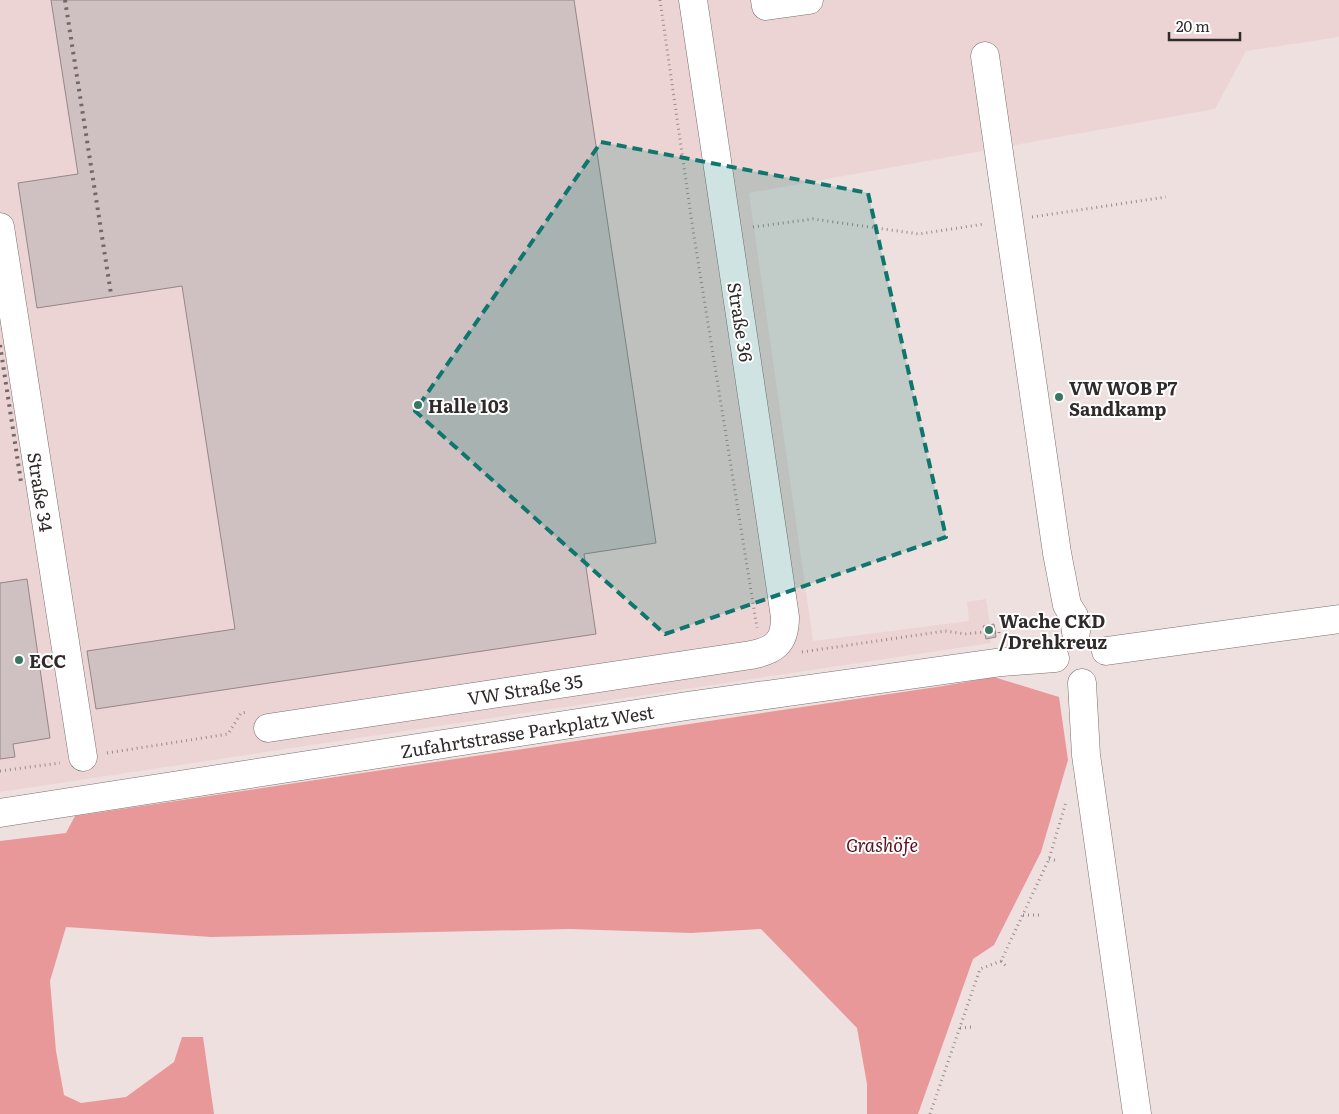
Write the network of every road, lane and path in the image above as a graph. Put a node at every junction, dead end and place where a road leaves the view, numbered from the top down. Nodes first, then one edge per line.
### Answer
1 (660, 0) edge
2 (692, 0) edge
3 (765, 0) edge
4 (809, 0) edge
5 (985, 56) dead end
6 (1166, 197) dead end
7 (1008, 221) junction
8 (0, 227) edge
9 (692, 230) junction
10 (727, 231) junction
11 (1339, 619) edge
12 (945, 631) dead end
13 (984, 632) dead end
14 (1076, 632) junction
15 (768, 639) junction
16 (1106, 651) junction
17 (1055, 658) junction
18 (1082, 683) junction
19 (268, 728) dead end
20 (82, 756) joint
21 (0, 771) edge
22 (1069, 792) dead end
23 (0, 813) edge
24 (1049, 859) junction
25 (1058, 861) dead end
26 (1022, 915) junction
27 (1040, 915) dead end
28 (1000, 961) junction
29 (1008, 968) dead end
30 (972, 1027) dead end
31 (960, 1028) junction
32 (930, 1114) edge
33 (1136, 1114) edge

1 - 9 path
2 - 10 street, Straße 36
3 - 4 street
5 - 7 street
6 - 7 path
7 - 10 path
7 - 14 street
8 - 20 street, Straße 34
9 - 10 path
9 - 15 path
10 - 15 street, Straße 36
11 - 16 street
12 - 13 path
14 - 16 street
14 - 17 street
15 - 19 street, VW Straße 35
16 - 18 street
17 - 18 street
17 - 23 street, Zufahrtstrasse Parkplatz West
18 - 33 street
20 - 21 path
22 - 24 path
24 - 25 path
24 - 26 path
26 - 27 path
26 - 28 path
28 - 29 path
28 - 31 path
30 - 31 path
31 - 32 path

